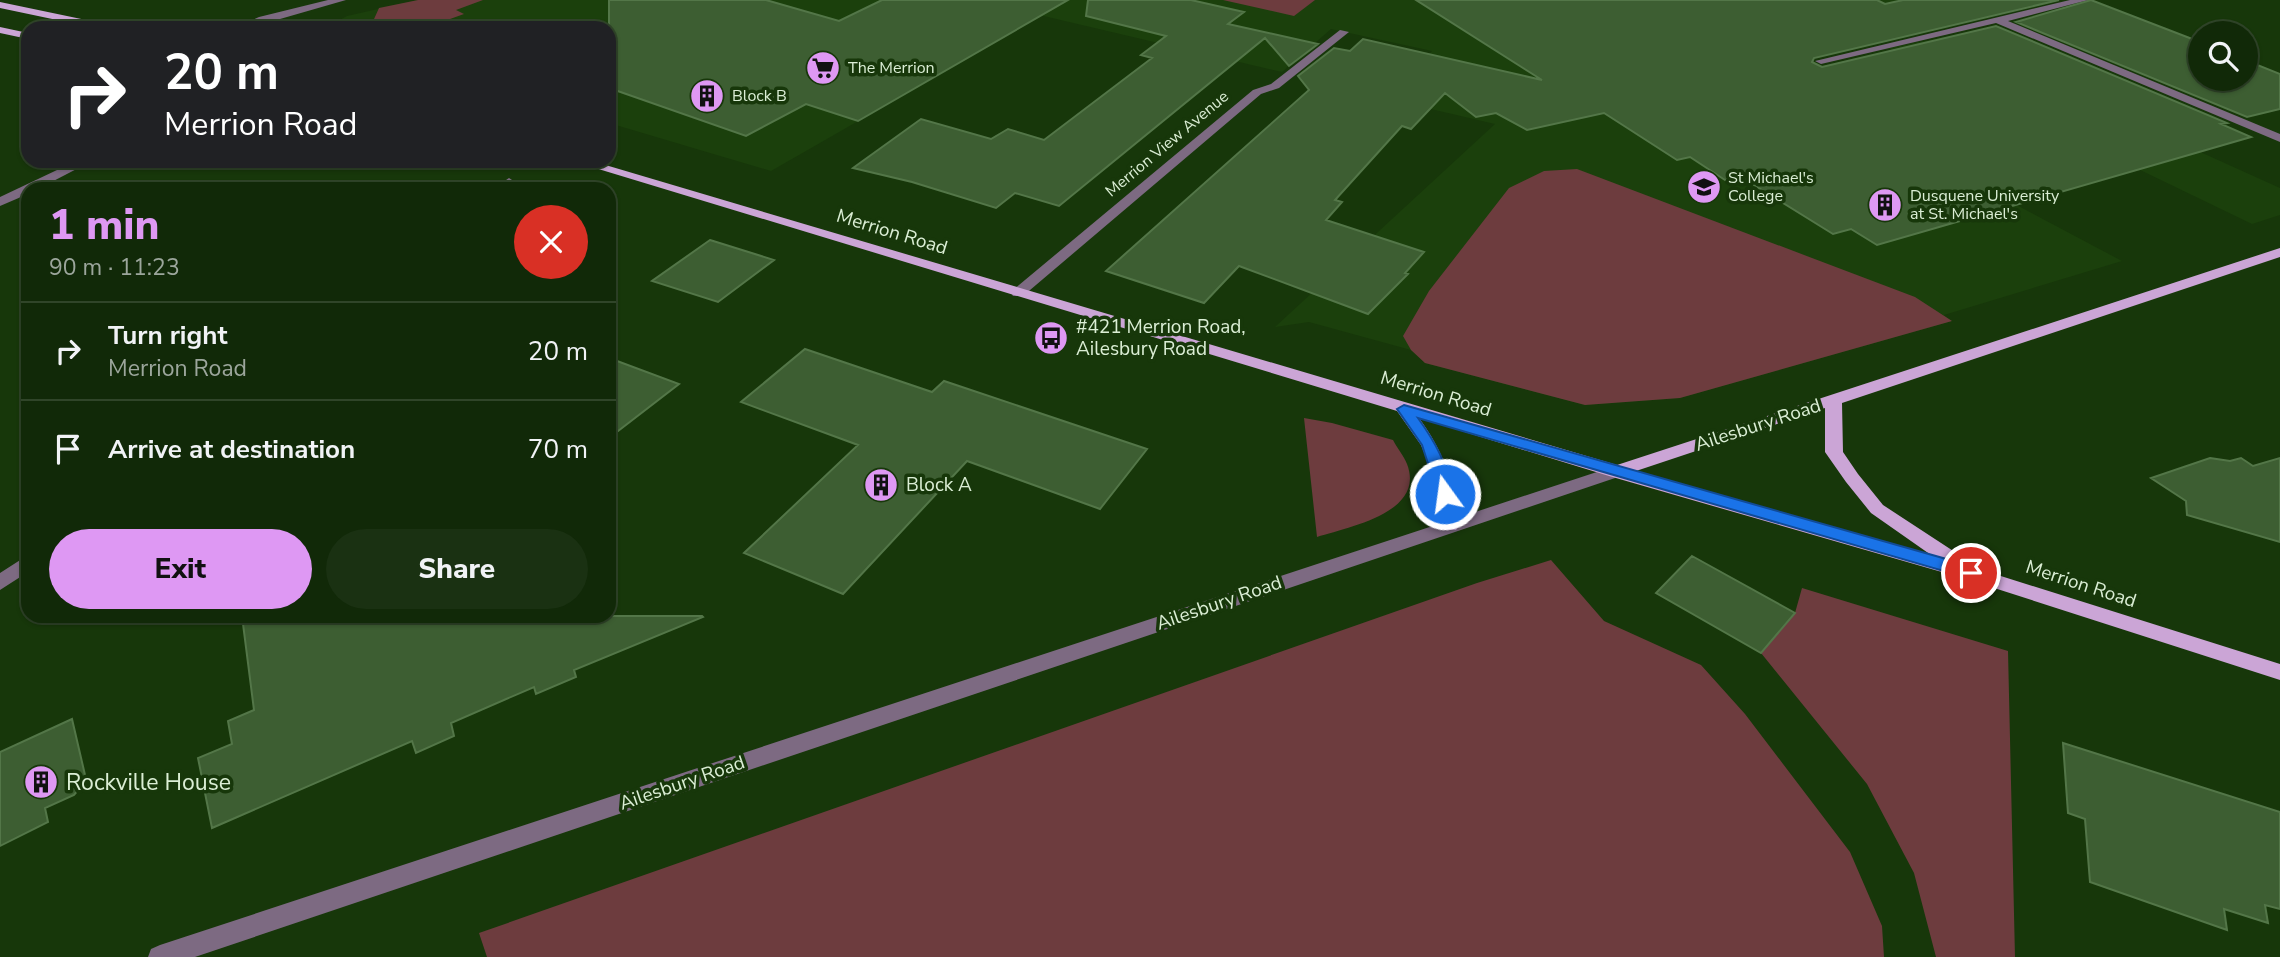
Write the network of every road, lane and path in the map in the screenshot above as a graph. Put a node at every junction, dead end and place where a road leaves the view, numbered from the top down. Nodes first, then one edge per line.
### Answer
1 (341, 0) edge
2 (2083, 0) edge
3 (0, 5) edge
4 (1995, 19) junction
5 (77, 21) edge
6 (258, 21) edge
7 (0, 30) edge
8 (1344, 32) dead end
9 (21, 34) edge
10 (1821, 61) dead end
11 (2280, 138) edge
12 (71, 168) edge
13 (601, 168) edge
14 (42, 182) edge
15 (21, 192) edge
16 (0, 202) edge
17 (2280, 252) edge
18 (1018, 293) junction
19 (1834, 400) junction
20 (1404, 409) junction
21 (1615, 472) junction
22 (1450, 526) junction
23 (21, 567) edge
24 (1971, 573) junction
25 (0, 583) edge
26 (2280, 671) edge
27 (160, 957) edge

1 - 6 street
2 - 4 street
3 - 5 main road
4 - 10 street
4 - 11 street
7 - 9 main road
8 - 18 street, Merrion View Avenue
12 - 14 street
13 - 18 main road, Merrion Road
15 - 16 street
17 - 19 main road, Ailesbury Road
18 - 20 main road, Merrion Road
19 - 21 main road, Ailesbury Road
19 - 24 main road
20 - 21 main road, Merrion Road
20 - 22 main road
21 - 22 street, Ailesbury Road
21 - 24 main road, Merrion Road
22 - 27 street, Ailesbury Road
23 - 25 street
24 - 26 main road, Merrion Road

